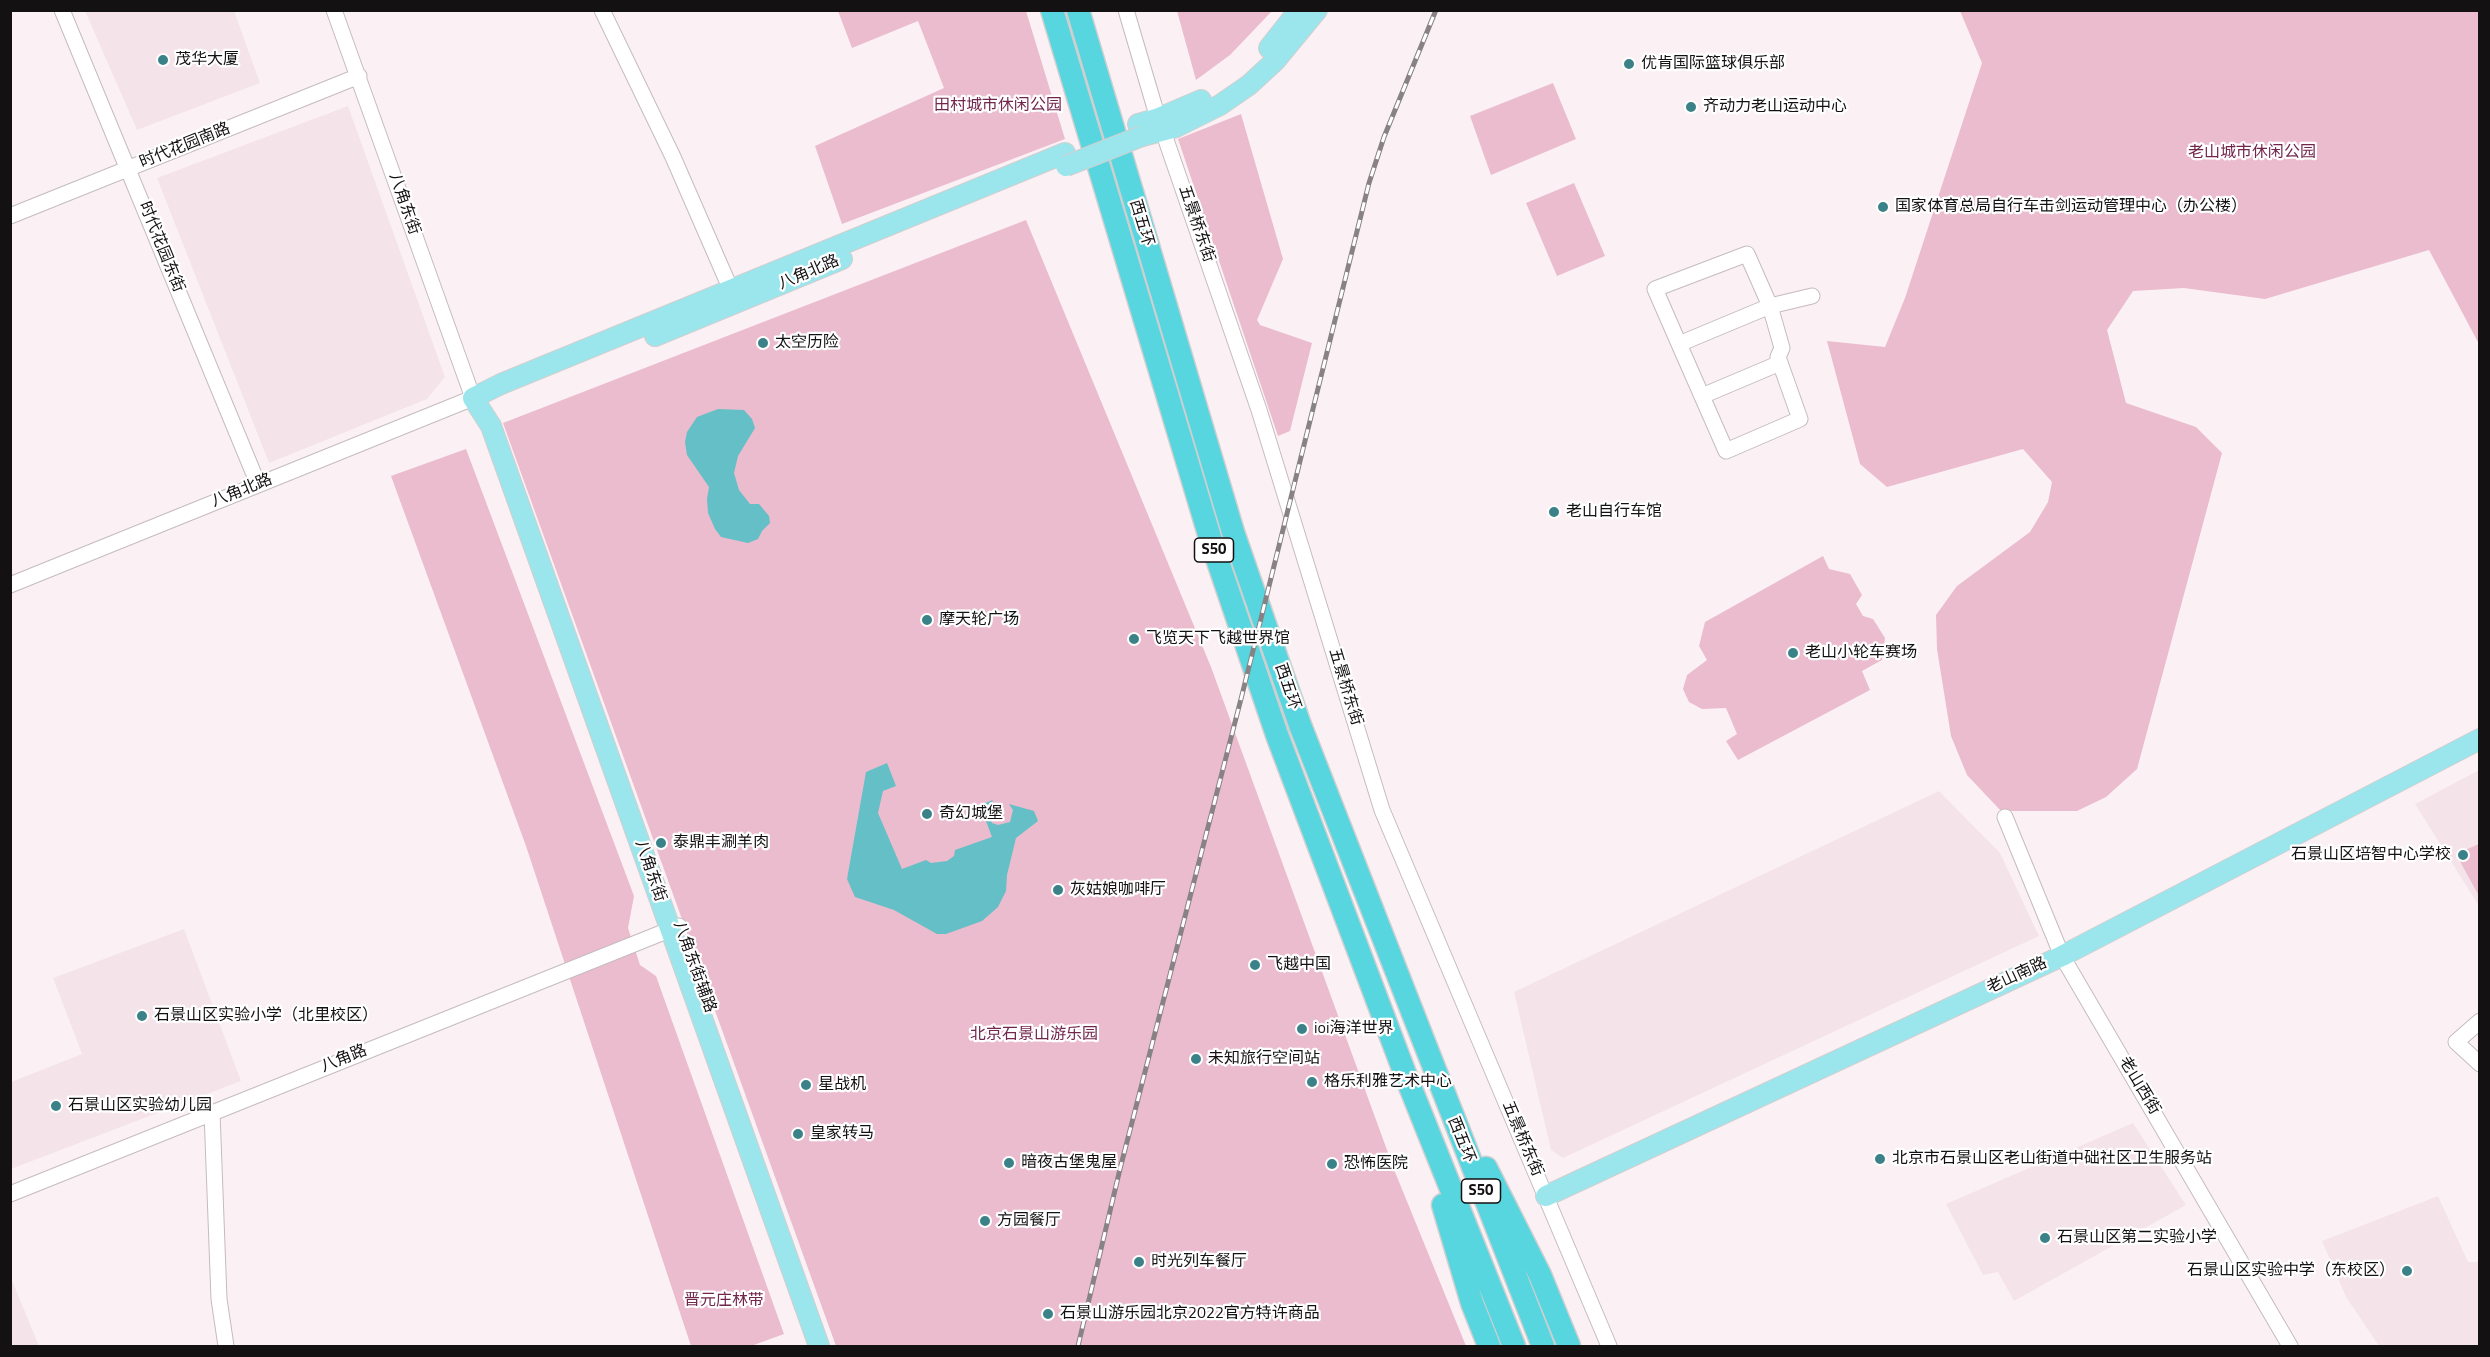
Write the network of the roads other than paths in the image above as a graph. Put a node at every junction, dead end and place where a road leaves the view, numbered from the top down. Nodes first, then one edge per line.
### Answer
1 (62, 10) edge
2 (334, 10) edge
3 (602, 10) edge
4 (1052, 10) edge
5 (1078, 10) edge
6 (1126, 10) edge
7 (1299, 10) edge
8 (1317, 10) edge
9 (357, 72) junction
10 (1162, 125) junction
11 (1065, 160) junction
12 (125, 164) junction
13 (10, 207) edge
14 (10, 216) edge
15 (730, 290) junction
16 (1812, 296) dead end
17 (1770, 306) junction
18 (1679, 344) junction
19 (1780, 363) junction
20 (1702, 396) junction
21 (473, 398) junction
22 (258, 484) junction
23 (10, 585) edge
24 (2480, 739) edge
25 (2005, 817) dead end
26 (670, 929) junction
27 (2061, 956) junction
28 (2480, 1021) edge
29 (1420, 1035) junction
30 (2480, 1064) edge
31 (1407, 1080) junction
32 (212, 1112) junction
33 (10, 1194) edge
34 (1546, 1196) junction
35 (226, 1347) edge
36 (808, 1347) edge
37 (819, 1347) edge
38 (829, 1347) edge
39 (1489, 1347) edge
40 (1514, 1347) edge
41 (1543, 1347) edge
42 (1569, 1347) edge
43 (1609, 1347) edge
44 (2290, 1347) edge

1 - 12 street, 时代花园东街
2 - 9 street, 八角东街
3 - 15 street
4 - 31 highway, 西五环 / S50
5 - 29 highway, 西五环 / S50
6 - 10 street, 五景桥东街
7 - 10 main road
8 - 10 main road
9 - 12 street, 时代花园南路
9 - 21 street, 八角东街
10 - 11 main road, 八角北路
10 - 34 street, 五景桥东街
11 - 15 main road, 八角北路
11 - 21 main road, 八角北路
12 - 13 street, 时代花园南路
12 - 14 street, 时代花园南路
12 - 22 street, 时代花园东街
15 - 21 main road, 八角北路
16 - 17 street
17 - 18 street
17 - 18 street
17 - 19 street
18 - 20 street
19 - 20 street
19 - 20 street
21 - 22 street, 八角北路
21 - 26 main road, 八角东街
21 - 26 main road, 八角东街
22 - 23 street, 八角北路
24 - 27 main road, 老山南路
25 - 27 street, 老山西街
26 - 32 street, 八角路
26 - 36 main road, 八角东街
26 - 37 main road, 八角东街
26 - 38 main road, 八角东街辅路
27 - 34 main road, 老山南路
27 - 44 street, 老山西街
28 - 30 street
29 - 41 highway, 西五环 / S50
29 - 42 highway
31 - 39 highway
31 - 40 highway, 西五环 / S50
32 - 33 street, 八角路
32 - 35 street
34 - 43 street, 五景桥东街

